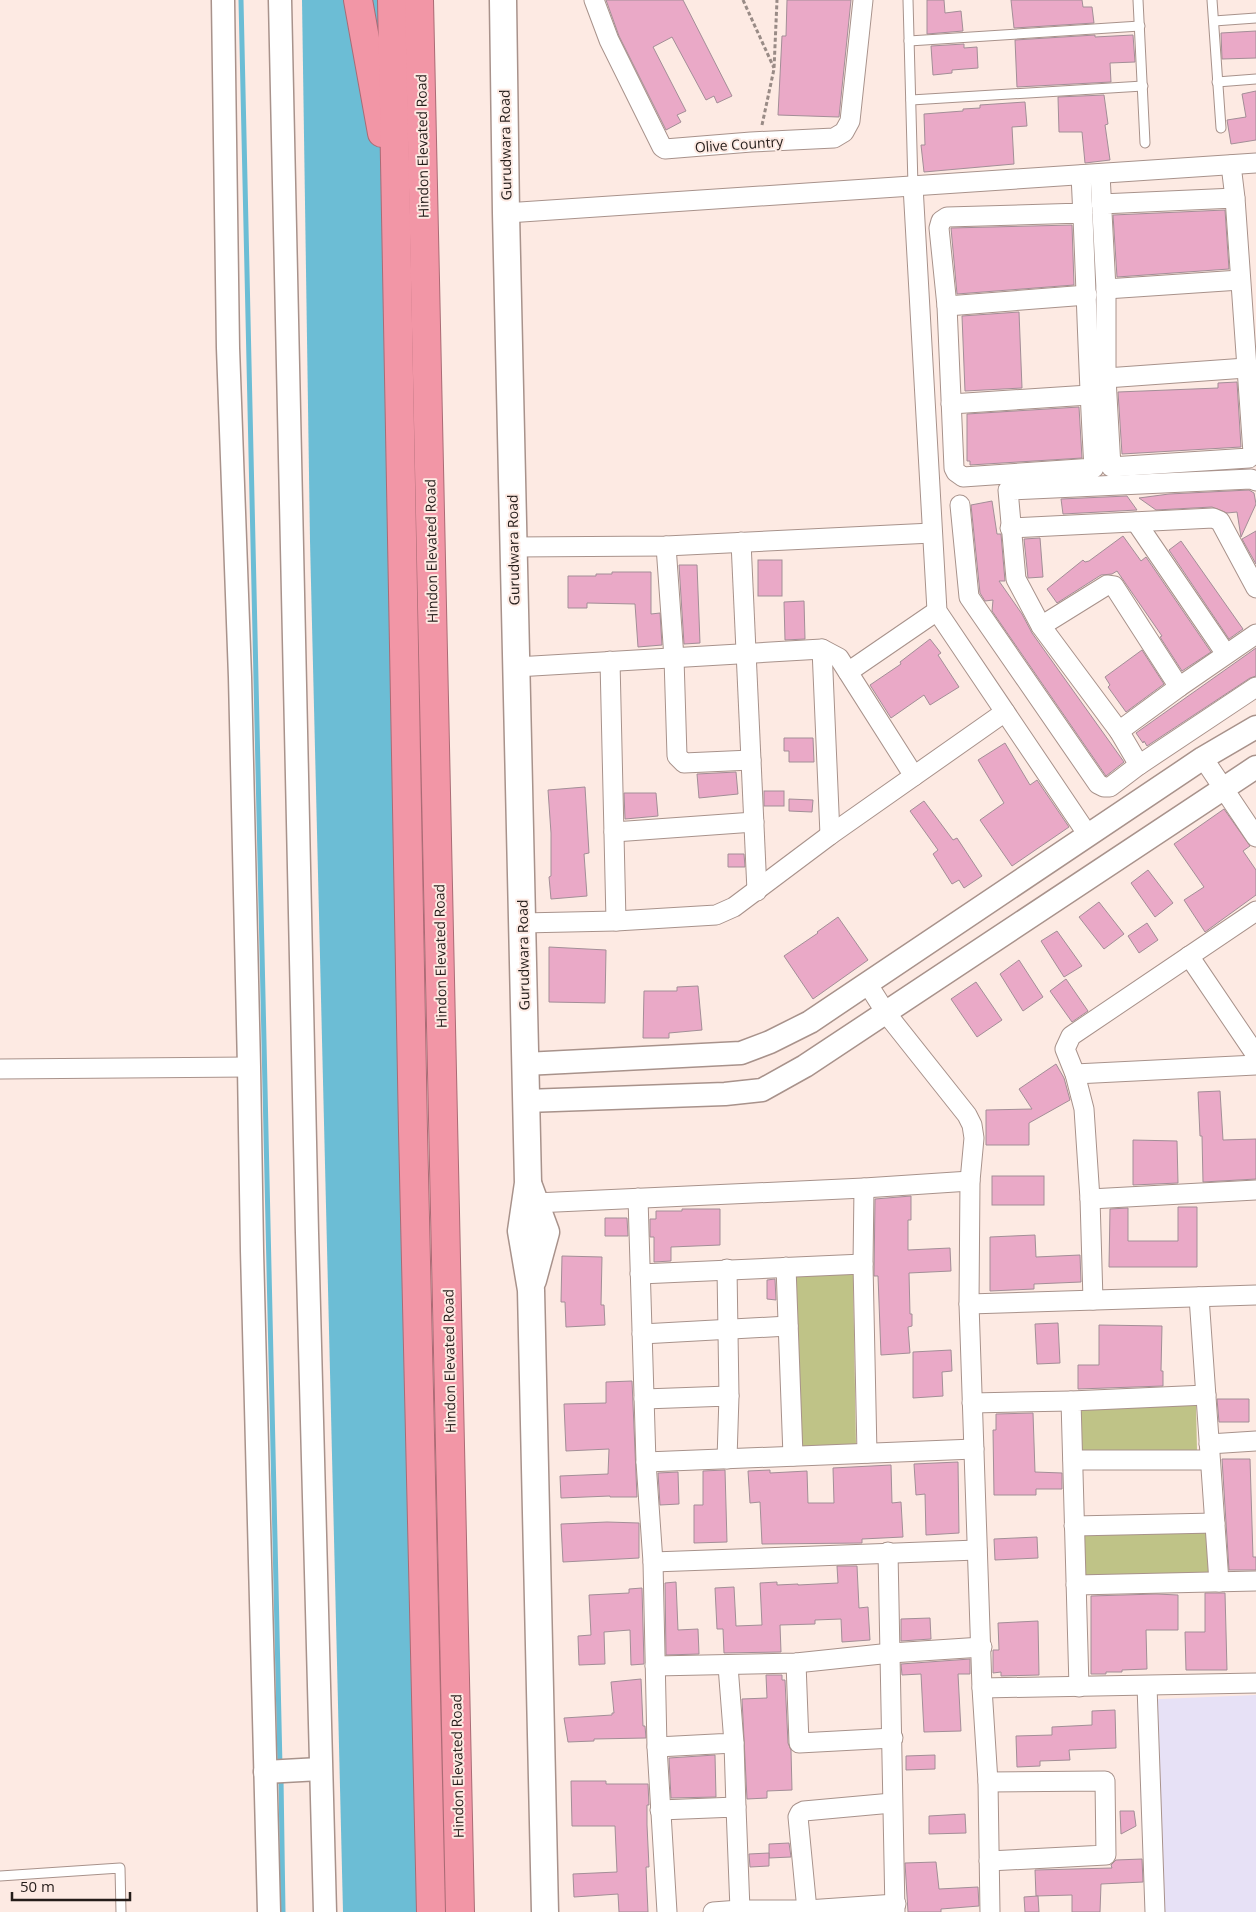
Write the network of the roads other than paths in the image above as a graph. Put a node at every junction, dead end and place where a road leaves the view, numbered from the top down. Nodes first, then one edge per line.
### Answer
1 (223, 0) edge
2 (280, 0) edge
3 (358, 0) edge
4 (392, 0) edge
5 (419, 0) edge
6 (503, 0) edge
7 (594, 0) edge
8 (863, 0) edge
9 (908, 0) edge
10 (1138, 0) edge
11 (1212, 0) edge
12 (1256, 18) edge
13 (1214, 21) junction
14 (1140, 26) junction
15 (909, 41) junction
16 (1256, 79) edge
17 (1217, 82) junction
18 (1143, 86) junction
19 (910, 100) junction
20 (1221, 128) dead end
21 (1145, 142) dead end
22 (1231, 165) junction
23 (1256, 168) edge
24 (1091, 175) junction
25 (913, 186) junction
26 (1235, 198) junction
27 (396, 203) junction
28 (1101, 204) junction
29 (506, 213) junction
30 (1083, 213) junction
31 (1240, 280) junction
32 (1106, 289) junction
33 (1087, 295) junction
34 (947, 306) junction
35 (1246, 368) junction
36 (1106, 378) junction
37 (1089, 396) junction
38 (952, 404) junction
39 (1256, 481) edge
40 (960, 505) dead end
41 (1136, 522) junction
42 (1010, 528) junction
43 (932, 533) junction
44 (741, 542) junction
45 (666, 546) junction
46 (513, 547) junction
47 (1256, 588) edge
48 (936, 611) junction
49 (1041, 626) junction
50 (1256, 634) edge
51 (822, 649) junction
52 (746, 654) junction
53 (1226, 654) junction
54 (674, 658) junction
55 (610, 662) junction
56 (516, 667) junction
57 (848, 672) junction
58 (1180, 687) junction
59 (1256, 687) edge
60 (1005, 712) junction
61 (1256, 727) edge
62 (1118, 731) junction
63 (1203, 758) junction
64 (751, 760) junction
65 (1139, 765) junction
66 (1256, 768) edge
67 (914, 776) junction
68 (1224, 789) junction
69 (754, 822) junction
70 (614, 832) junction
71 (830, 835) junction
72 (1088, 835) junction
73 (1256, 838) edge
74 (757, 891) junction
75 (1256, 911) edge
76 (616, 921) junction
77 (522, 922) junction
78 (1189, 956) junction
79 (867, 983) junction
80 (886, 1013) junction
81 (1256, 1055) edge
82 (525, 1064) junction
83 (1256, 1065) edge
84 (250, 1067) junction
85 (0, 1069) edge
86 (1075, 1074) junction
87 (526, 1101) junction
88 (970, 1181) junction
89 (864, 1188) junction
90 (1256, 1190) edge
91 (531, 1193) junction
92 (638, 1198) junction
93 (1090, 1199) junction
94 (863, 1264) junction
95 (786, 1267) junction
96 (727, 1269) junction
97 (640, 1274) junction
98 (1256, 1295) edge
99 (1200, 1297) junction
100 (1093, 1300) junction
101 (969, 1304) junction
102 (788, 1326) junction
103 (727, 1329) junction
104 (642, 1334) junction
105 (1206, 1395) junction
106 (728, 1396) junction
107 (644, 1399) junction
108 (1071, 1401) junction
109 (972, 1403) junction
110 (1256, 1441) edge
111 (974, 1449) junction
112 (1210, 1452) junction
113 (867, 1453) junction
114 (793, 1456) junction
115 (727, 1459) junction
116 (1072, 1460) junction
117 (646, 1462) junction
118 (1215, 1523) junction
119 (1074, 1526) junction
120 (977, 1550) junction
121 (888, 1552) junction
122 (653, 1562) junction
123 (1256, 1581) edge
124 (1219, 1582) junction
125 (1076, 1585) junction
126 (982, 1646) junction
127 (891, 1653) junction
128 (796, 1663) junction
129 (655, 1666) junction
130 (728, 1666) junction
131 (1256, 1683) edge
132 (1079, 1686) junction
133 (1147, 1686) junction
134 (982, 1688) junction
135 (893, 1738) junction
136 (734, 1743) junction
137 (657, 1747) junction
138 (313, 1770) junction
139 (272, 1772) junction
140 (988, 1782) junction
141 (892, 1802) junction
142 (736, 1807) junction
143 (660, 1810) junction
144 (989, 1861) junction
145 (0, 1876) edge
146 (895, 1908) edge
147 (740, 1910) junction
148 (807, 1910) junction
149 (121, 1912) edge
150 (269, 1912) edge
151 (325, 1912) edge
152 (430, 1912) edge
153 (460, 1912) edge
154 (545, 1912) edge
155 (667, 1912) edge
156 (713, 1912) edge
157 (990, 1912) edge
158 (1155, 1912) edge

1 - 84 street
2 - 138 street
3 - 27 highway
4 - 27 highway, Hindon Elevated Road
5 - 153 highway, Hindon Elevated Road
6 - 29 main road, Gurudwara Road
7 - 8 street, Olive Country
9 - 15 lane
10 - 14 lane
11 - 13 lane
12 - 13 lane
13 - 17 lane
14 - 15 lane
14 - 18 lane
15 - 19 lane
16 - 17 lane
17 - 20 lane
18 - 19 lane
18 - 21 lane
19 - 25 lane
22 - 23 street
22 - 24 street
22 - 26 street
24 - 25 street
24 - 28 street
24 - 30 street
25 - 29 street
25 - 43 street
26 - 28 street
26 - 31 street
27 - 152 highway, Hindon Elevated Road
28 - 32 street
29 - 46 main road, Gurudwara Road
30 - 33 street
30 - 34 street
31 - 32 street
31 - 35 street
32 - 36 street
33 - 34 street
33 - 37 street
34 - 38 street
35 - 36 street
35 - 36 street
37 - 38 street
37 - 38 street
39 - 42 street
40 - 65 street
41 - 42 street
41 - 47 street
41 - 53 street
42 - 49 street
43 - 44 street
43 - 48 street
44 - 45 street
44 - 52 street
45 - 46 street
45 - 54 street
46 - 56 main road, Gurudwara Road
48 - 57 street
48 - 60 street
49 - 58 street
49 - 62 street
50 - 53 street
51 - 52 street
51 - 57 street
51 - 71 street
52 - 54 street
52 - 64 street
53 - 58 street
54 - 55 street
54 - 64 street
55 - 56 street
55 - 70 street
56 - 77 main road, Gurudwara Road
57 - 67 street
58 - 62 street
59 - 65 street
60 - 67 street
60 - 72 street
61 - 63 street
62 - 65 street
63 - 68 street
63 - 72 street
64 - 69 street
66 - 68 street
67 - 71 street
68 - 73 street
68 - 80 street
69 - 70 street
69 - 74 street
70 - 76 street
71 - 74 street
72 - 79 street
74 - 76 street
75 - 78 street
76 - 77 street
77 - 82 main road, Gurudwara Road
78 - 81 street
78 - 86 street
79 - 80 street
79 - 82 street
80 - 87 street
80 - 88 street
82 - 87 main road, Gurudwara Road
83 - 86 street
84 - 85 street
84 - 139 street
86 - 93 street
87 - 91 main road, Gurudwara Road
88 - 89 street
88 - 101 street
89 - 92 street
89 - 94 street
90 - 93 street
91 - 92 street
91 - 154 main road, Gurudwara Road
92 - 97 street
93 - 100 street
94 - 95 street
94 - 113 street
95 - 96 street
95 - 102 street
96 - 97 street
96 - 103 street
97 - 104 street
98 - 99 street
99 - 100 street
99 - 105 street
100 - 101 street
101 - 109 street
102 - 103 street
102 - 114 street
103 - 104 street
103 - 106 street
104 - 107 street
105 - 108 street
105 - 112 street
106 - 107 street
106 - 115 street
107 - 117 street
108 - 109 street
108 - 116 street
109 - 111 street
110 - 112 street
111 - 113 street
111 - 120 street
112 - 116 street
112 - 118 street
113 - 114 street
114 - 115 street
115 - 117 street
116 - 119 street
117 - 122 street
118 - 119 street
118 - 124 street
119 - 125 street
120 - 121 street
120 - 126 street
121 - 122 street
121 - 127 street
122 - 129 street
123 - 124 street
124 - 125 street
125 - 132 street
126 - 127 street
126 - 134 street
127 - 128 street
127 - 135 street
128 - 130 street
128 - 135 street
129 - 130 street
129 - 137 street
130 - 136 street
131 - 133 street
132 - 133 street
132 - 134 street
133 - 158 street
134 - 140 street
135 - 141 street
136 - 137 street
136 - 142 street
137 - 143 street
138 - 139 street
138 - 151 street
139 - 150 street
140 - 144 street
140 - 144 street
141 - 146 street
141 - 148 street
142 - 143 street
142 - 147 street
143 - 155 street
144 - 157 street
145 - 149 lane
146 - 148 street
147 - 148 street
147 - 156 street

